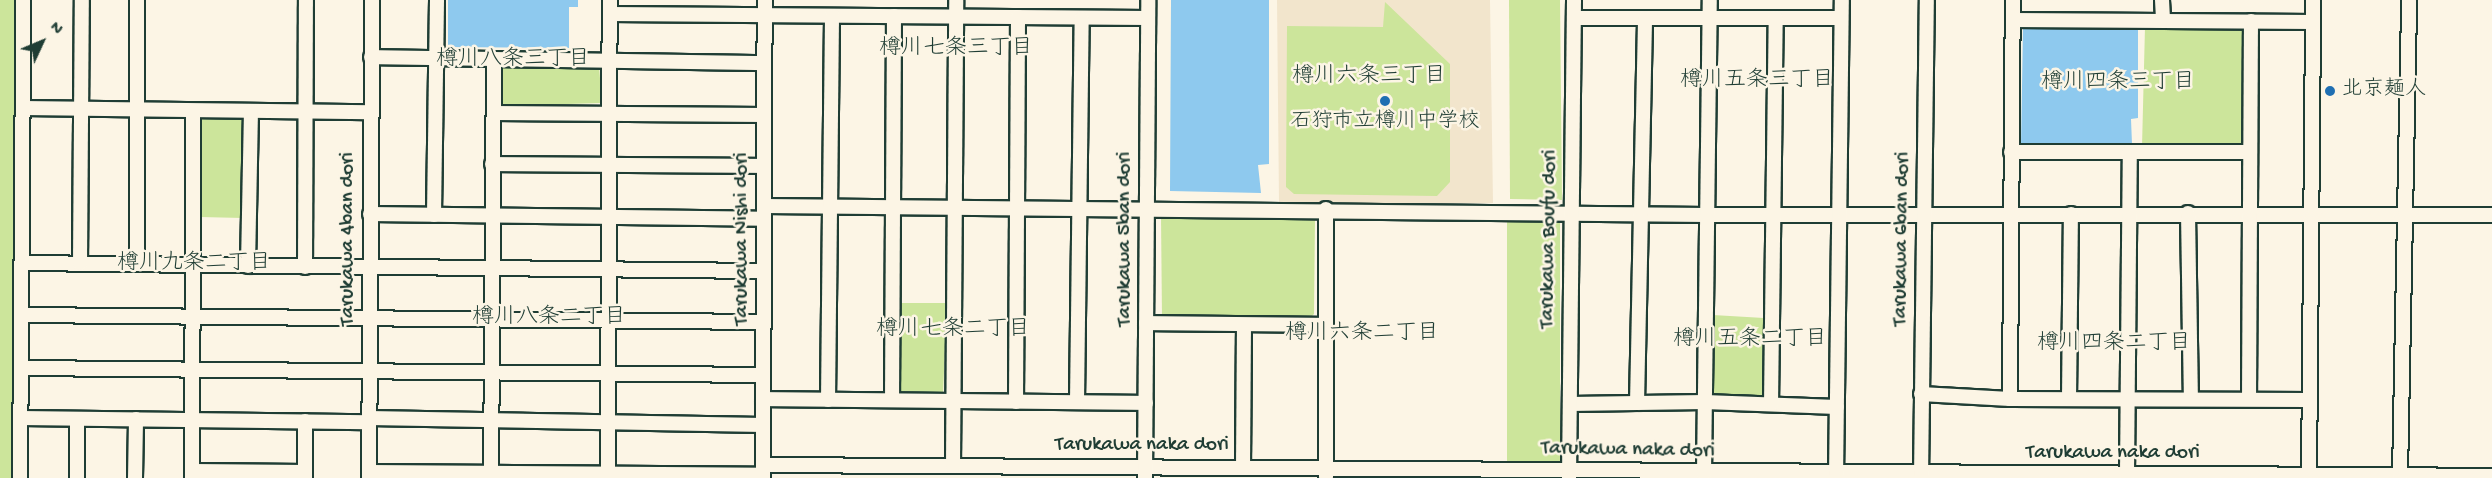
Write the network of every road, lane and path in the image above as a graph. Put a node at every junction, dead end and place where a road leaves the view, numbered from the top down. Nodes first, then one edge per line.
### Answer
1 (23, 0) edge
2 (82, 0) edge
3 (137, 0) edge
4 (306, 0) edge
5 (372, 0) edge
6 (437, 0) edge
7 (765, 0) edge
8 (956, 0) edge
9 (1148, 0) edge
10 (1574, 0) edge
11 (1710, 0) edge
12 (1842, 0) edge
13 (1927, 0) edge
14 (2013, 0) edge
15 (2162, 0) edge
16 (2313, 0) edge
17 (2409, 0) edge
18 (610, 7) edge
19 (832, 16) junction
20 (894, 16) junction
21 (956, 16) junction
22 (765, 17) junction
23 (1018, 17) junction
24 (1148, 18) junction
25 (1574, 18) junction
26 (1645, 18) junction
27 (1709, 18) junction
28 (1776, 18) junction
29 (1841, 18) junction
30 (1082, 19) junction
31 (2013, 20) junction
32 (2163, 20) junction
33 (2251, 21) junction
34 (2313, 22) junction
35 (371, 57) junction
36 (436, 57) junction
37 (494, 58) junction
38 (610, 61) junction
39 (764, 63) junction
40 (23, 108) junction
41 (80, 109) junction
42 (137, 110) junction
43 (193, 111) junction
44 (251, 111) junction
45 (307, 112) junction
46 (371, 112) junction
47 (610, 112) junction
48 (494, 113) junction
49 (764, 115) junction
50 (2130, 152) junction
51 (2249, 152) junction
52 (2011, 153) junction
53 (610, 163) junction
54 (492, 164) junction
55 (764, 166) junction
56 (831, 206) junction
57 (893, 206) junction
58 (954, 206) junction
59 (1017, 207) junction
60 (1147, 207) junction
61 (1079, 208) junction
62 (1326, 209) junction
63 (1572, 211) junction
64 (764, 213) junction
65 (1642, 213) junction
66 (2188, 213) junction
67 (2248, 213) junction
68 (2311, 213) junction
69 (370, 214) junction
70 (1773, 214) junction
71 (1839, 214) junction
72 (1924, 214) junction
73 (2010, 214) junction
74 (2071, 214) junction
75 (2132, 214) junction
76 (2407, 214) junction
77 (434, 215) junction
78 (1707, 215) junction
79 (2492, 215) edge
80 (491, 216) junction
81 (611, 218) junction
82 (22, 263) junction
83 (80, 263) junction
84 (137, 264) junction
85 (193, 265) junction
86 (248, 266) junction
87 (306, 267) junction
88 (370, 268) junction
89 (491, 268) junction
90 (610, 270) junction
91 (764, 270) junction
92 (21, 315) junction
93 (193, 315) junction
94 (370, 317) junction
95 (491, 319) junction
96 (610, 319) junction
97 (764, 322) junction
98 (1146, 323) junction
99 (1244, 324) junction
100 (1326, 326) junction
101 (21, 368) junction
102 (193, 369) junction
103 (369, 371) junction
104 (491, 373) junction
105 (609, 373) junction
106 (763, 375) junction
107 (1922, 394) junction
108 (763, 399) junction
109 (2010, 399) junction
110 (2069, 399) junction
111 (2130, 399) junction
112 (2191, 399) junction
113 (2248, 399) junction
114 (828, 400) junction
115 (892, 400) junction
116 (2310, 400) junction
117 (952, 401) junction
118 (1016, 402) junction
119 (1077, 402) junction
120 (1705, 402) junction
121 (1146, 403) junction
122 (1637, 403) junction
123 (1570, 404) junction
124 (1772, 404) junction
125 (1837, 407) junction
126 (21, 418) junction
127 (77, 419) junction
128 (136, 419) junction
129 (193, 420) junction
130 (369, 420) junction
131 (305, 421) junction
132 (491, 422) junction
133 (609, 423) junction
134 (763, 425) junction
135 (953, 466) junction
136 (1243, 467) junction
137 (827, 471) edge
138 (763, 472) edge
139 (1015, 472) edge
140 (1076, 472) edge
141 (1145, 473) edge
142 (1704, 473) junction
143 (192, 474) edge
144 (1326, 474) edge
145 (305, 475) edge
146 (369, 475) edge
147 (491, 475) edge
148 (608, 475) edge
149 (1569, 475) edge
150 (1637, 475) edge
151 (2127, 475) junction
152 (1836, 476) edge
153 (1921, 476) edge
154 (2400, 476) junction
155 (2492, 476) edge
156 (2309, 477) edge
157 (20, 478) edge
158 (77, 478) edge
159 (135, 478) edge

1 - 40 street
2 - 41 street
3 - 42 street
4 - 45 street
5 - 35 street, Tarukawa 4ban dori
6 - 36 street
7 - 22 street, Tarukawa Nishi dori
8 - 21 street
9 - 24 street, Tarukawa 5ban dori
10 - 25 street, Tarukawa Boufu dori
11 - 27 street
12 - 29 street
13 - 72 street, Tarukawa 6ban dori
14 - 31 street
15 - 32 street
16 - 34 street
17 - 76 street
18 - 22 street
18 - 38 street
19 - 20 street
19 - 22 street
19 - 56 street
20 - 21 street
20 - 57 street
21 - 23 street
21 - 58 street
22 - 39 street, Tarukawa Nishi dori
23 - 30 street
23 - 59 street
24 - 30 street
24 - 60 street, Tarukawa 5ban dori
25 - 26 street
25 - 63 street, Tarukawa Boufu dori
26 - 27 street
26 - 65 street
27 - 28 street
27 - 78 street
28 - 29 street
28 - 70 street
29 - 71 street
30 - 61 street
31 - 32 street
31 - 52 street
32 - 33 street
33 - 34 street
33 - 51 street
34 - 68 street
35 - 36 street
35 - 46 street, Tarukawa 4ban dori
36 - 37 street
36 - 77 street
37 - 38 street
37 - 48 street
38 - 39 street
38 - 47 street
39 - 49 street, Tarukawa Nishi dori
40 - 41 street
40 - 82 street
41 - 42 street
41 - 83 street
42 - 43 street
42 - 84 street
43 - 44 street
43 - 85 street
44 - 45 street
44 - 86 street
45 - 46 street
45 - 87 street
46 - 69 street, Tarukawa 4ban dori
47 - 48 street
47 - 49 street
47 - 53 street
48 - 54 street
49 - 55 street, Tarukawa Nishi dori
50 - 51 street
50 - 52 street
50 - 75 street
51 - 67 street
52 - 73 street
53 - 54 street
53 - 55 street
53 - 81 street
54 - 80 street
55 - 64 street, Tarukawa Nishi dori
56 - 57 street
56 - 64 street
56 - 114 street
57 - 58 street
57 - 115 street
58 - 59 street
58 - 117 street
59 - 61 street
59 - 118 street
60 - 61 street
60 - 62 street
60 - 98 street, Tarukawa 5ban dori
61 - 119 street
62 - 63 street
62 - 100 street
63 - 65 street
63 - 123 street, Tarukawa Boufu dori
64 - 81 street
64 - 91 street, Tarukawa Nishi dori
65 - 78 street
65 - 122 street
66 - 67 street
66 - 75 street
66 - 112 street
67 - 68 street
67 - 113 street
68 - 76 street
68 - 116 street
69 - 77 street
69 - 88 street, Tarukawa 4ban dori
70 - 71 street
70 - 78 street
70 - 124 street
71 - 72 street
71 - 125 street
72 - 73 street
72 - 107 street, Tarukawa 6ban dori
73 - 74 street
73 - 109 street
74 - 75 street
74 - 110 street
75 - 111 street
76 - 79 street
76 - 154 street
77 - 80 street
78 - 120 street
80 - 81 street
80 - 89 street
81 - 90 street
82 - 83 street
82 - 92 street
83 - 84 street
84 - 85 street
85 - 86 street
85 - 93 street
86 - 87 street
87 - 88 street
88 - 89 street
88 - 94 street, Tarukawa 4ban dori
89 - 90 street
89 - 95 street
90 - 91 street
90 - 96 street
91 - 97 street, Tarukawa Nishi dori
92 - 93 street
92 - 101 street
93 - 94 street
93 - 102 street
94 - 95 street
94 - 103 street, Tarukawa 4ban dori
95 - 96 street
95 - 104 street
96 - 97 street
96 - 105 street
97 - 106 street, Tarukawa Nishi dori
98 - 99 street
98 - 121 street, Tarukawa 5ban dori
99 - 100 street
99 - 136 street
100 - 144 street
101 - 102 street
101 - 126 street
102 - 103 street
102 - 129 street
103 - 104 street
103 - 130 street, Tarukawa 4ban dori
104 - 105 street
104 - 132 street
105 - 106 street
105 - 133 street
106 - 108 street, Tarukawa Nishi dori
107 - 109 street
107 - 153 street, Tarukawa 6ban dori
108 - 114 street
108 - 134 street, Tarukawa Nishi dori
109 - 110 street
110 - 111 street
111 - 112 street
111 - 151 street
112 - 113 street
113 - 116 street
114 - 115 street
115 - 117 street
116 - 156 street
117 - 118 street
117 - 135 street
118 - 119 street
119 - 121 street
120 - 122 street
120 - 124 street
120 - 142 street
121 - 141 street, Tarukawa 5ban dori
122 - 123 street
123 - 149 street, Tarukawa Boufu dori
124 - 125 street
125 - 152 street
126 - 127 street
126 - 157 street
127 - 128 street
127 - 158 street
128 - 129 street
128 - 159 street
129 - 131 street
129 - 143 street
130 - 131 street
130 - 132 street
130 - 146 street, Tarukawa 4ban dori
131 - 145 street
132 - 133 street
132 - 147 street
133 - 134 street
133 - 148 street
134 - 138 street, Tarukawa Nishi dori
135 - 137 street, Tarukawa naka dori
135 - 139 street, Tarukawa naka dori
136 - 141 street, Tarukawa naka dori
136 - 144 street, Tarukawa naka dori
137 - 138 street, Tarukawa naka dori
138 - 148 street, Tarukawa naka dori
139 - 140 street, Tarukawa naka dori
140 - 141 street, Tarukawa naka dori
142 - 150 street, Tarukawa naka dori
142 - 152 street, Tarukawa naka dori
143 - 145 street
144 - 149 street, Tarukawa naka dori
146 - 147 street, Tarukawa naka dori
147 - 148 street, Tarukawa naka dori
149 - 150 street, Tarukawa naka dori
151 - 153 street, Tarukawa naka dori
151 - 156 street, Tarukawa naka dori
152 - 153 street, Tarukawa naka dori
154 - 155 street, Tarukawa naka dori
154 - 156 street, Tarukawa naka dori

